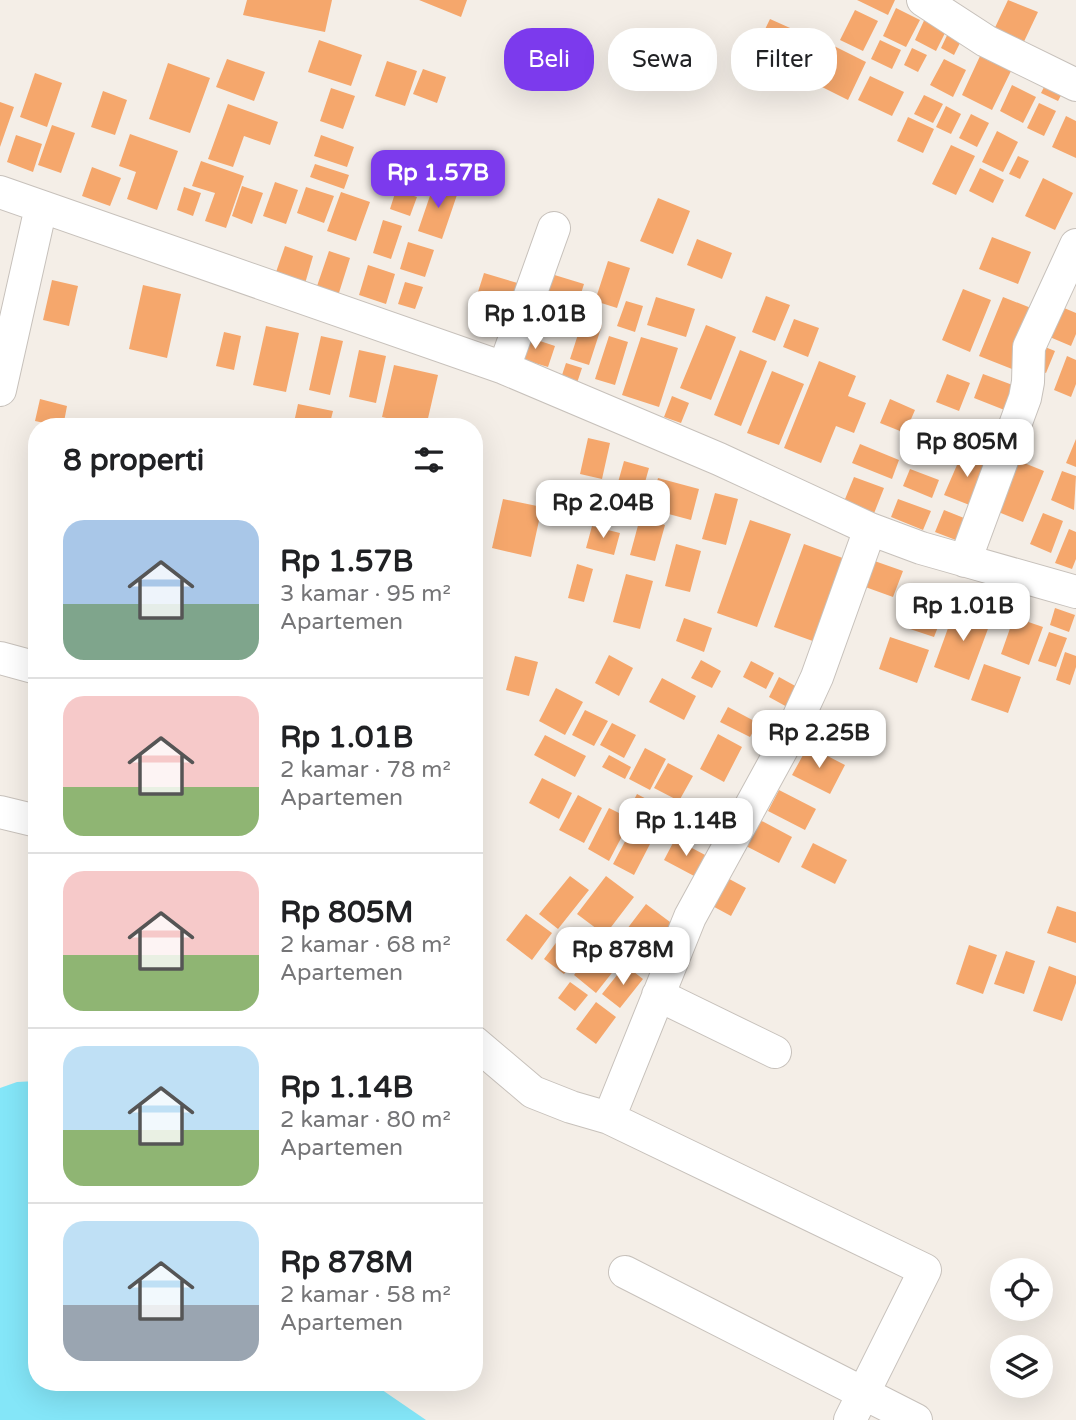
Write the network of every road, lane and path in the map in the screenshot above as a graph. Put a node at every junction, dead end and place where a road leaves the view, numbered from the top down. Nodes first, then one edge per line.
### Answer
1 (934, 3) edge
2 (1076, 85) edge
3 (0, 192) edge
4 (41, 207) junction
5 (554, 228) dead end
6 (1076, 245) edge
7 (504, 368) junction
8 (0, 390) edge
9 (870, 529) junction
10 (965, 561) junction
11 (1076, 592) edge
12 (0, 658) edge
13 (28, 666) edge
14 (0, 812) edge
15 (28, 819) edge
16 (658, 995) junction
17 (483, 1050) edge
18 (775, 1052) dead end
19 (609, 1118) junction
20 (625, 1272) dead end
21 (857, 1406) edge
22 (916, 1420) edge

1 - 2 street
3 - 4 street
4 - 7 street
4 - 8 street
5 - 7 street
6 - 10 street
7 - 9 street
9 - 10 street
9 - 16 street
10 - 11 street
12 - 13 street
14 - 15 street
16 - 18 street
16 - 19 street
17 - 19 street
19 - 21 street
20 - 21 street
21 - 22 street

